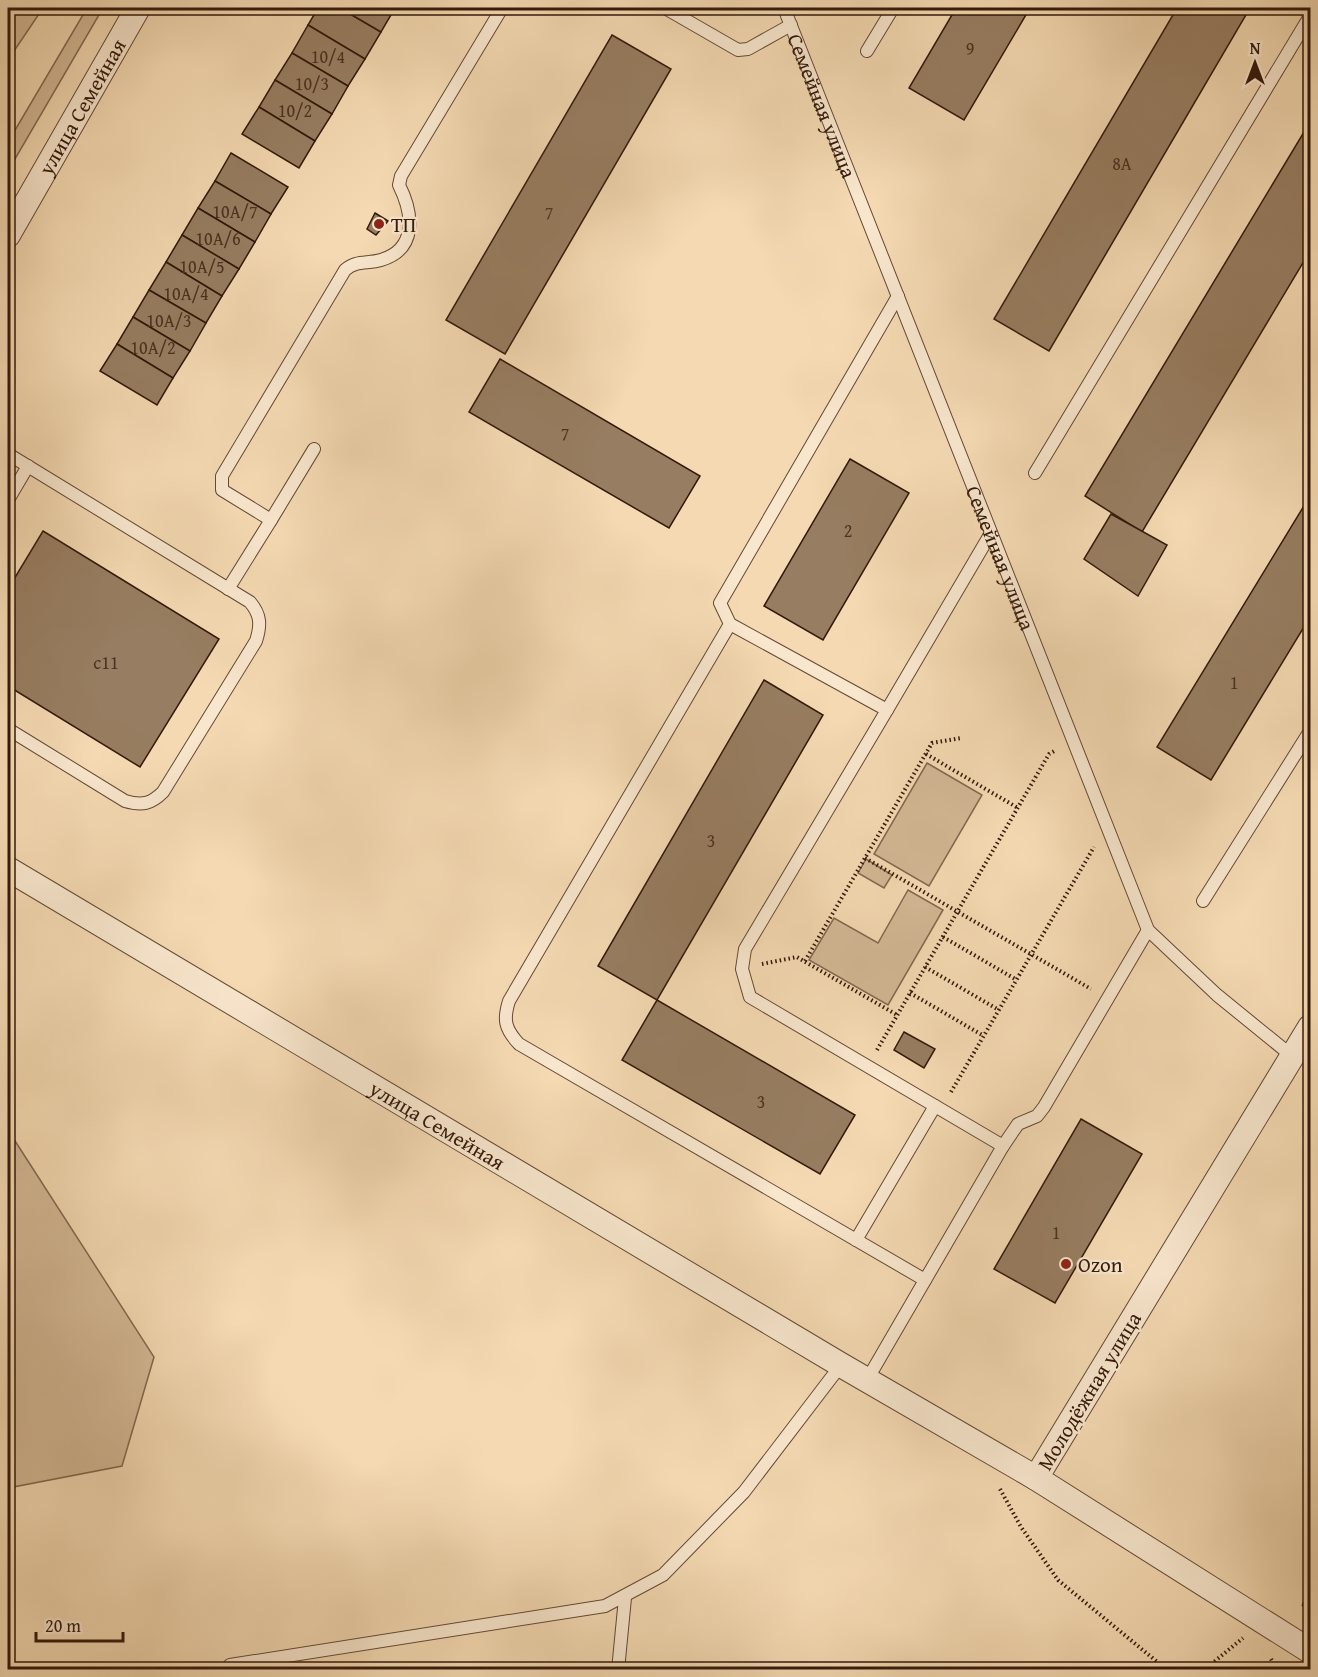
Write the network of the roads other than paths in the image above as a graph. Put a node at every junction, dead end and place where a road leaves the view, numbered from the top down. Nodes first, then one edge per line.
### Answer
1 (138, 8) edge
2 (501, 8) edge
3 (664, 8) edge
4 (784, 8) edge
5 (893, 8) edge
6 (1311, 16) edge
7 (791, 26) junction
8 (867, 51) dead end
9 (8, 235) edge
10 (898, 296) junction
11 (314, 449) dead end
12 (8, 455) edge
13 (28, 466) junction
14 (1035, 473) dead end
15 (8, 500) edge
16 (271, 520) junction
17 (991, 533) junction
18 (228, 589) junction
19 (730, 624) junction
20 (887, 710) junction
21 (8, 729) edge
22 (1311, 731) edge
23 (8, 869) edge
24 (1203, 901) dead end
25 (1148, 930) junction
26 (1311, 1027) edge
27 (1292, 1056) junction
28 (938, 1108) junction
29 (1003, 1146) junction
30 (856, 1240) junction
31 (925, 1280) junction
32 (841, 1365) junction
33 (867, 1380) junction
34 (1036, 1478) junction
35 (625, 1598) junction
36 (1311, 1651) edge
37 (225, 1670) edge
38 (618, 1670) edge

1 - 9 street, улица Семейная
2 - 16 lane
3 - 7 lane
4 - 7 lane, Семейная улица
5 - 8 lane
6 - 14 lane
7 - 10 lane, Семейная улица
10 - 17 lane, Семейная улица
10 - 19 lane
11 - 16 lane
12 - 13 lane
13 - 15 lane
13 - 18 lane
16 - 18 lane
17 - 20 lane
17 - 25 lane, Семейная улица
18 - 21 lane
19 - 20 lane
19 - 30 lane
20 - 28 lane
22 - 24 lane
23 - 32 street, улица Семейная
25 - 27 lane, Семейная улица
25 - 29 lane
26 - 27 street, Молодёжная улица
27 - 34 street, Молодёжная улица
28 - 29 lane
28 - 30 lane
29 - 31 lane
30 - 31 lane
31 - 33 lane
32 - 33 street, улица Семейная
32 - 35 lane
33 - 34 street
34 - 36 street, Молодёжная улица
35 - 37 lane
35 - 38 lane

